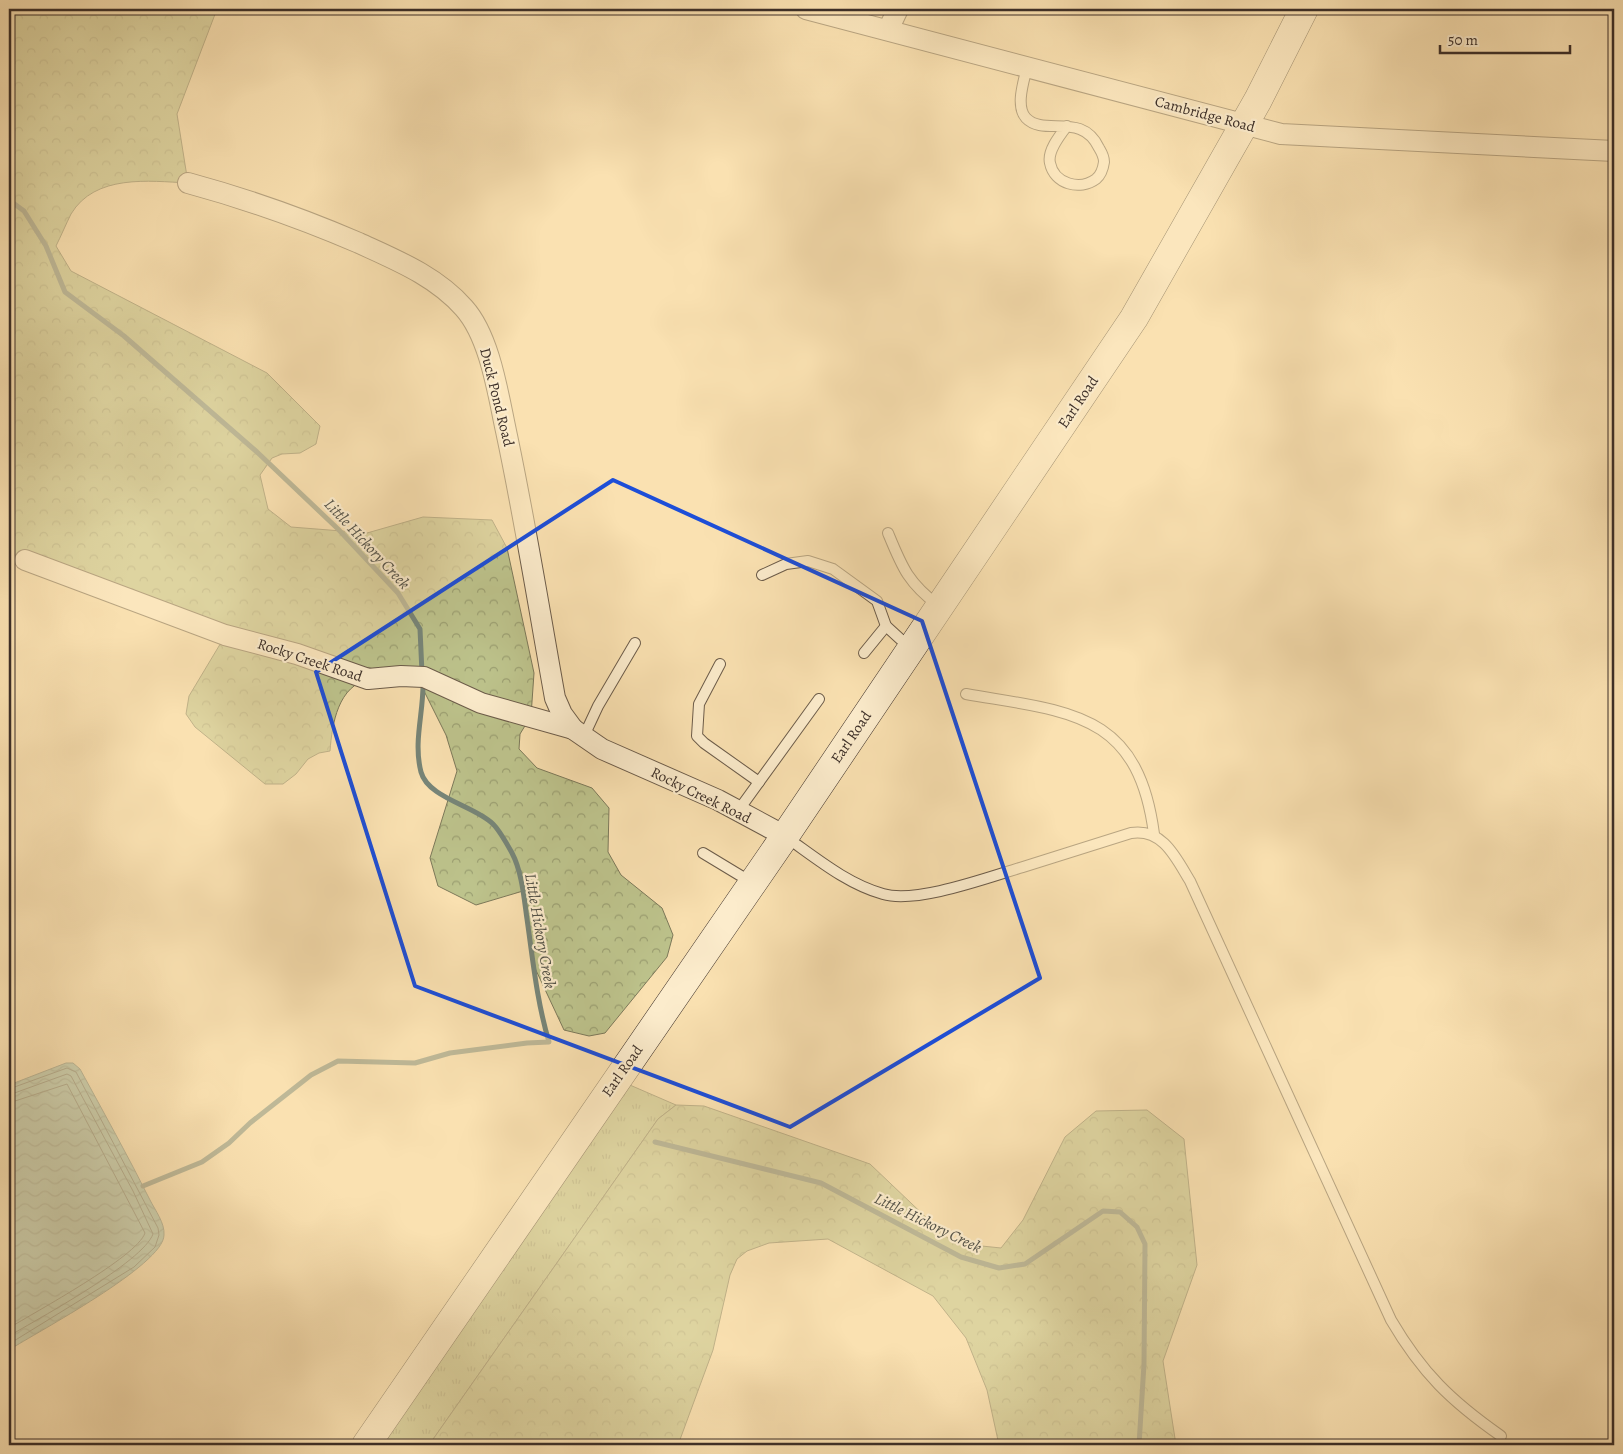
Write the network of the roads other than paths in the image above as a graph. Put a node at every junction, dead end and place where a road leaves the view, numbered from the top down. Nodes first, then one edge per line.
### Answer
1 (806, 9) edge
2 (898, 9) edge
3 (1304, 9) edge
4 (888, 30) junction
5 (1027, 67) junction
6 (1244, 124) junction
7 (1067, 126) junction
8 (1614, 151) edge
9 (188, 183) dead end
10 (888, 534) dead end
11 (25, 560) dead end
12 (762, 575) dead end
13 (939, 606) junction
14 (886, 626) junction
15 (635, 644) dead end
16 (911, 648) junction
17 (864, 652) dead end
18 (720, 664) dead end
19 (966, 694) dead end
20 (819, 699) dead end
21 (578, 733) junction
22 (759, 782) junction
23 (738, 811) junction
24 (1154, 834) junction
25 (785, 836) junction
26 (703, 853) dead end
27 (752, 883) junction
28 (1502, 1436) dead end
29 (366, 1445) edge

1 - 4 street, Cambridge Road
2 - 4 street
3 - 6 main road, Earl Road
4 - 5 street, Cambridge Road
5 - 6 street, Cambridge Road
5 - 7 lane
6 - 8 street, Cambridge Road
6 - 13 main road, Earl Road
7 - 7 lane
9 - 21 street, Duck Pond Road
10 - 13 lane
11 - 21 street, Rocky Creek Road
12 - 14 lane
13 - 16 main road, Earl Road
14 - 16 lane
14 - 17 lane
15 - 21 lane
16 - 25 main road, Earl Road
18 - 22 lane
19 - 24 lane
20 - 22 lane
21 - 23 street, Rocky Creek Road
22 - 23 lane
23 - 25 street, Rocky Creek Road
24 - 25 lane
24 - 28 lane
25 - 27 main road, Earl Road
26 - 27 lane
27 - 29 main road, Earl Road

